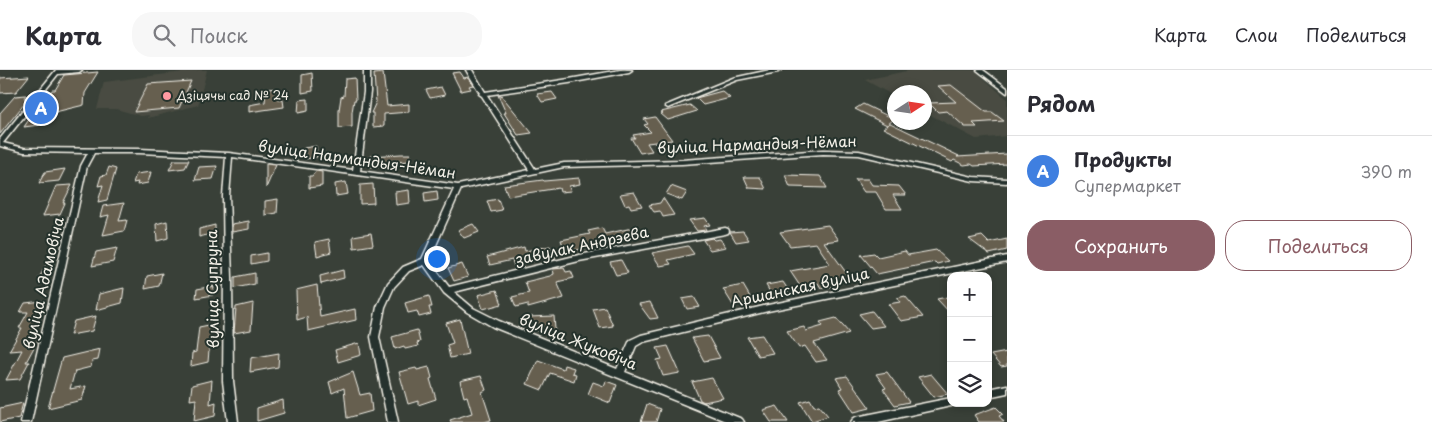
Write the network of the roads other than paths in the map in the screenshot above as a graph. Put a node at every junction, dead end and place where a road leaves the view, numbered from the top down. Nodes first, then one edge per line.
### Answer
1 (78, 70) edge
2 (368, 70) edge
3 (469, 70) edge
4 (629, 70) edge
5 (778, 70) edge
6 (980, 70) edge
7 (58, 71) edge
8 (1007, 91) edge
9 (482, 94) junction
10 (668, 106) dead end
11 (0, 144) edge
12 (92, 151) junction
13 (229, 155) junction
14 (534, 172) junction
15 (356, 173) junction
16 (1007, 181) edge
17 (458, 187) junction
18 (725, 231) dead end
19 (1007, 259) edge
20 (425, 262) junction
21 (447, 291) junction
22 (619, 374) junction
23 (1007, 389) edge
24 (992, 392) edge
25 (947, 403) edge
26 (26, 422) edge
27 (233, 422) edge
28 (393, 422) edge
29 (739, 422) edge
30 (856, 422) edge

1 - 7 street
2 - 15 street
3 - 9 street
4 - 9 street
5 - 10 street
6 - 8 street
7 - 11 street
9 - 14 street
11 - 12 street, вуліца Нармандыя-Нёман
12 - 13 street, вуліца Нармандыя-Нёман
12 - 26 street, вуліца Адамовіча
13 - 15 street, вуліца Нармандыя-Нёман
13 - 27 street, вуліца Супруна
14 - 16 street, вуліца Нармандыя-Нёман
14 - 17 street, вуліца Нармандыя-Нёман
15 - 17 street, вуліца Нармандыя-Нёман
17 - 20 street
18 - 21 street, завулак Андрэева
19 - 22 street, Аршанская вуліца
20 - 21 street, вуліца Жуковіча
20 - 28 street
21 - 22 street, вуліца Жуковіча
22 - 29 street, вуліца Жуковіча
23 - 24 street
25 - 30 street

